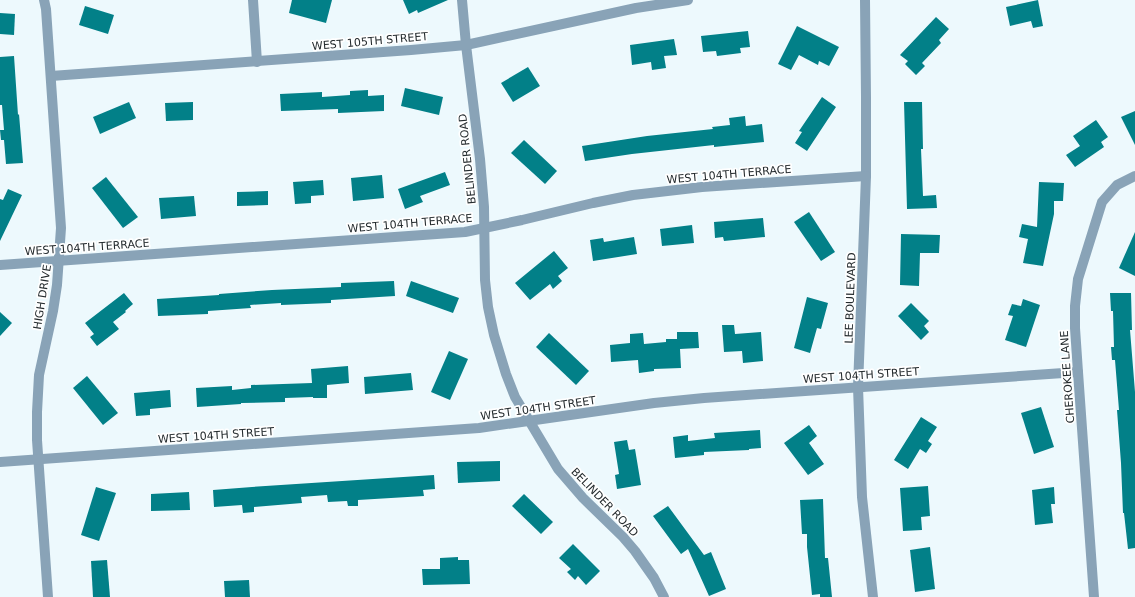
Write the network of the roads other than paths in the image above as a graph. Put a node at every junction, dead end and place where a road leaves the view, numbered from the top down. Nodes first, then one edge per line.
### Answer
1 (44, 0) edge
2 (253, 0) edge
3 (462, 0) edge
4 (688, 0) edge
5 (865, 0) edge
6 (670, 1) edge
7 (466, 45) junction
8 (257, 62) junction
9 (51, 76) junction
10 (866, 176) junction
11 (1135, 176) edge
12 (484, 228) junction
13 (59, 261) junction
14 (0, 265) edge
15 (1078, 372) junction
16 (858, 387) junction
17 (529, 422) junction
18 (38, 459) junction
19 (0, 462) edge
20 (48, 597) edge
21 (664, 597) edge
22 (873, 597) edge
23 (1094, 597) edge

1 - 9 street, HIGH DRIVE
2 - 8 street
3 - 7 street, BELINDER ROAD
4 - 6 street, WEST 105TH STREET
5 - 10 street, LEE BOULEVARD
6 - 7 street, WEST 105TH STREET
7 - 8 street, WEST 105TH STREET
7 - 12 street, BELINDER ROAD
8 - 9 street, WEST 105TH STREET
9 - 13 street, HIGH DRIVE
10 - 12 street, WEST 104TH TERRACE
10 - 16 street, LEE BOULEVARD
11 - 15 street, CHEROKEE LANE
12 - 13 street, WEST 104TH TERRACE
12 - 17 street, BELINDER ROAD
13 - 14 street, WEST 104TH TERRACE
13 - 18 street, HIGH DRIVE
15 - 16 street, WEST 104TH STREET
15 - 23 street, CHEROKEE LANE
16 - 17 street, WEST 104TH STREET
16 - 22 street, LEE BOULEVARD
17 - 18 street, WEST 104TH STREET
17 - 21 street, BELINDER ROAD
18 - 19 street, WEST 104TH STREET
18 - 20 street, HIGH DRIVE

